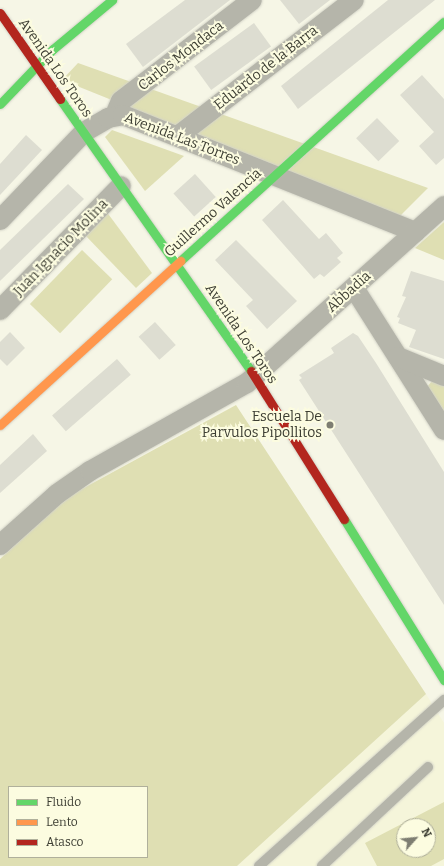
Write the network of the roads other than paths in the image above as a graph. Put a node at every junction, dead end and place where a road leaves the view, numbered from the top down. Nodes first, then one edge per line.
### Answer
1 (112, 0) edge
2 (252, 0) edge
3 (354, 0) edge
4 (3, 21) edge
5 (444, 22) edge
6 (37, 65) junction
7 (0, 104) edge
8 (115, 116) junction
9 (84, 132) junction
10 (178, 136) junction
11 (275, 176) junction
12 (121, 186) junction
13 (444, 206) edge
14 (0, 220) edge
15 (416, 232) junction
16 (176, 265) junction
17 (354, 288) junction
18 (0, 310) edge
19 (398, 358) junction
20 (444, 376) edge
21 (255, 377) junction
22 (0, 425) edge
23 (444, 430) edge
24 (0, 545) edge
25 (444, 680) edge
26 (444, 700) edge
27 (428, 768) dead end
28 (259, 866) edge
29 (322, 866) edge

1 - 6 main road
2 - 8 street, Carlos Mondaca
3 - 10 street, Eduardo de la Barra
4 - 6 main road, Avenida Los Toros
5 - 11 main road, Guillermo Valencia
6 - 7 main road
6 - 9 main road, Avenida Los Toros
8 - 9 street, Avenida Las Torres
8 - 10 street, Avenida Las Torres
9 - 12 main road, Avenida Los Toros
9 - 14 street, Avenida Las Torres
10 - 11 street, Avenida Las Torres
11 - 15 street, Avenida Las Torres
11 - 16 main road, Guillermo Valencia
12 - 16 main road, Avenida Los Toros
12 - 18 street, Juan Ignacio Molina
13 - 15 street, Abbadia
15 - 17 street, Abbadia
16 - 21 main road, Avenida Los Toros
16 - 22 main road, Guillermo Valencia
17 - 19 street
17 - 21 street, Abbadia
19 - 20 street
19 - 23 street
21 - 24 street, Abbadia
21 - 25 main road, Avenida Los Toros
26 - 28 lane
27 - 29 lane

